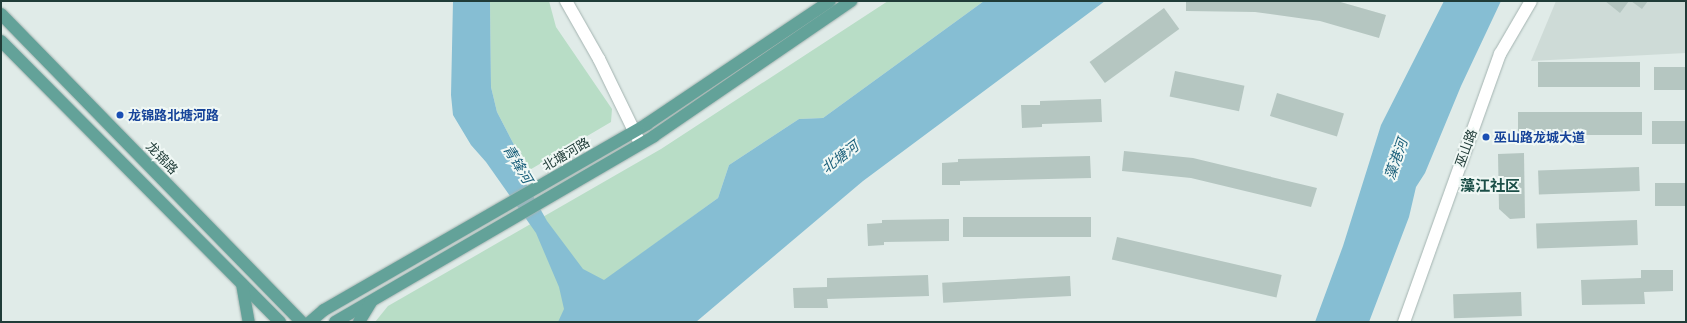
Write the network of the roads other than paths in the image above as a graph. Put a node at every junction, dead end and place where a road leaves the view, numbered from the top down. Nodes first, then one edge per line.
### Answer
1 (566, 1) edge
2 (830, 1) edge
3 (851, 1) edge
4 (1531, 1) edge
5 (1, 14) edge
6 (1, 41) edge
7 (634, 131) junction
8 (640, 143) junction
9 (242, 284) junction
10 (372, 300) junction
11 (249, 322) edge
12 (280, 322) edge
13 (302, 322) edge
14 (310, 322) edge
15 (335, 322) edge
16 (360, 322) edge
17 (1404, 322) edge

1 - 7 street
2 - 7 main road, 北塘河路
3 - 8 main road, 北塘河路
4 - 17 street, 巫山路
5 - 13 main road, 龙锦路
6 - 9 main road
7 - 8 street
7 - 14 main road, 北塘河路
8 - 10 main road, 北塘河路
9 - 11 main road
9 - 12 main road
10 - 15 main road, 北塘河路
10 - 16 main road

